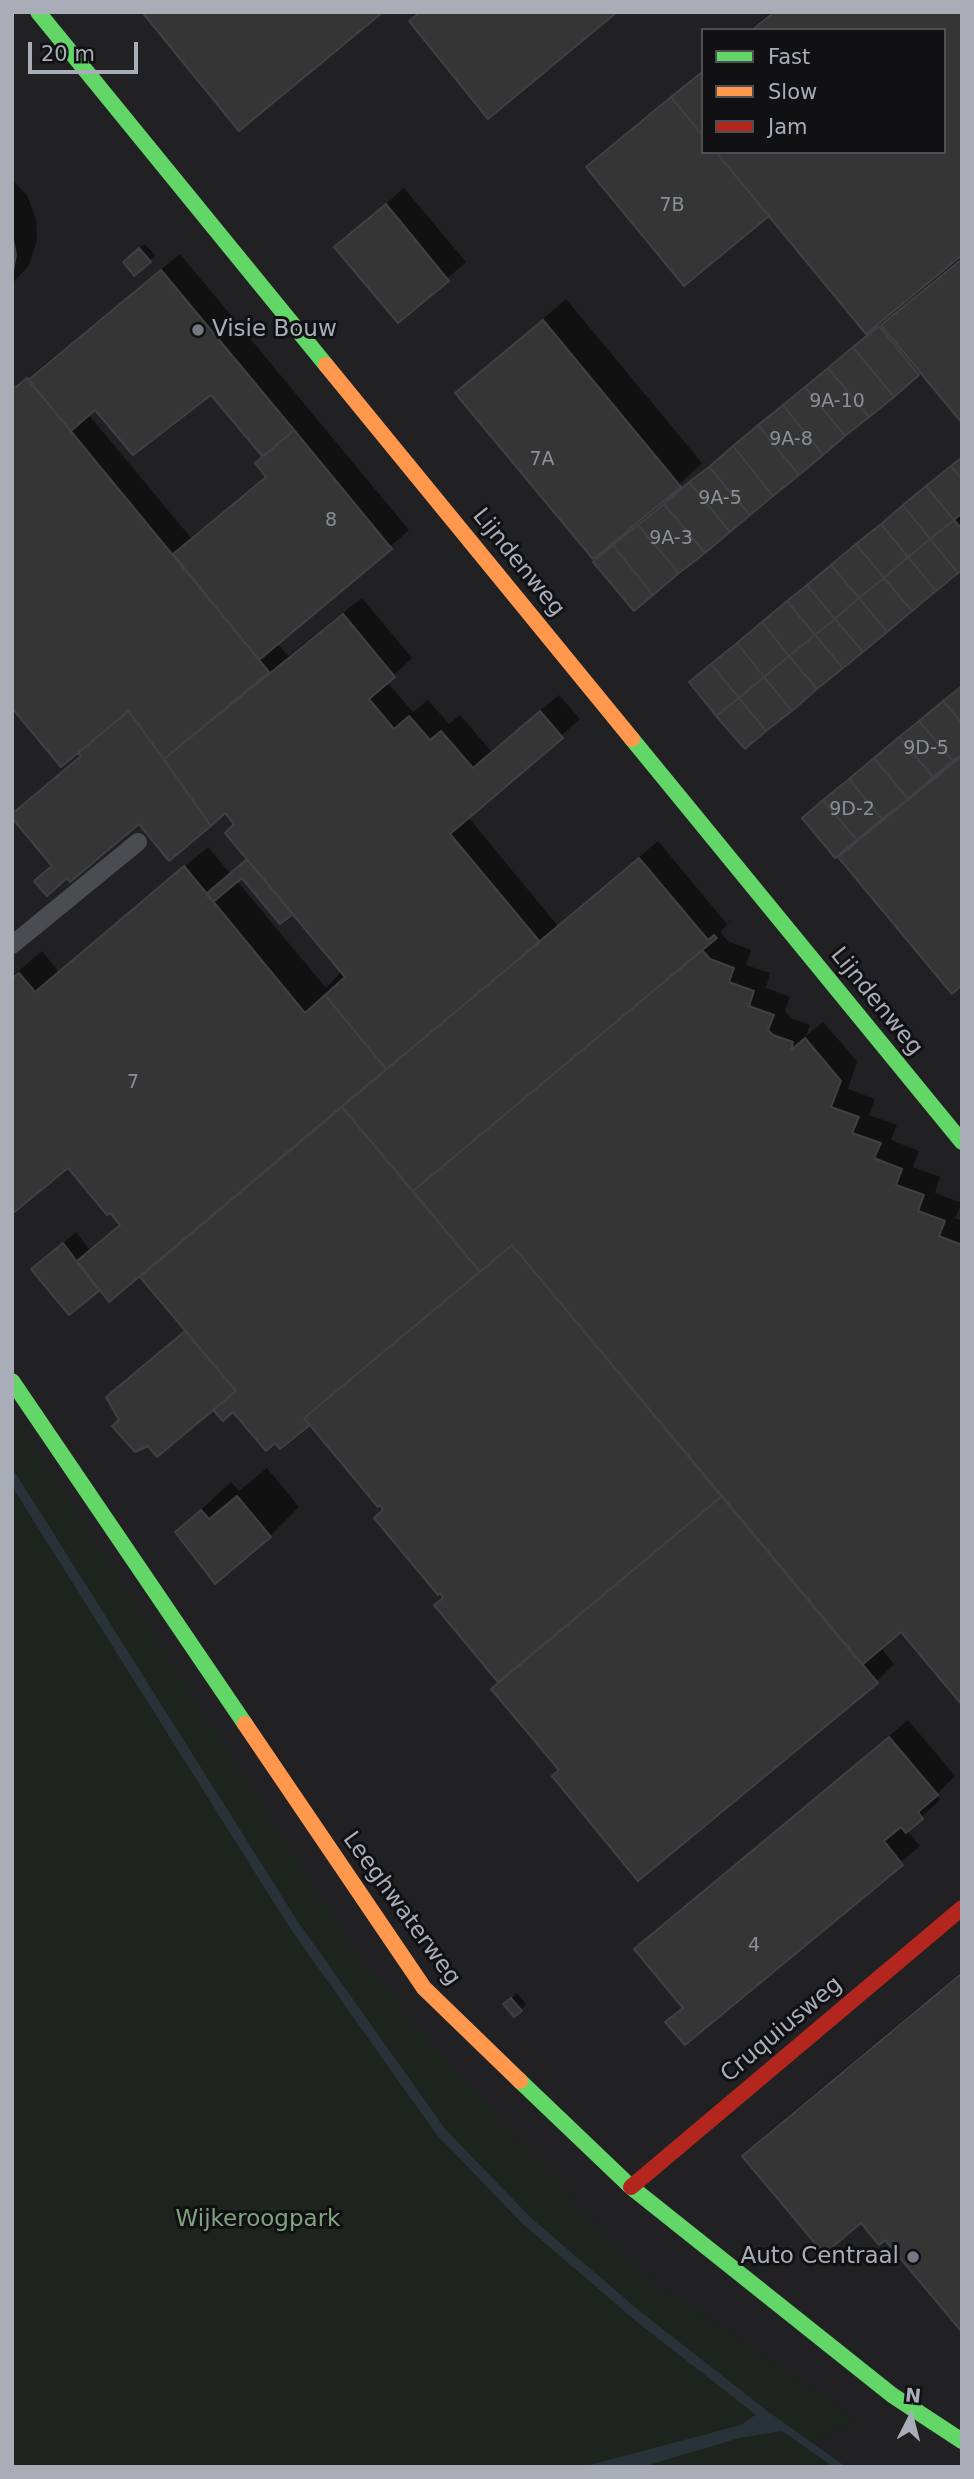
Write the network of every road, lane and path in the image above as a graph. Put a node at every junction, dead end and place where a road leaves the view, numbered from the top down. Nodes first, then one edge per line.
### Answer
1 (38, 12) edge
2 (138, 842) dead end
3 (12, 945) edge
4 (962, 1142) edge
5 (12, 1381) edge
6 (962, 1908) edge
7 (631, 2187) junction
8 (962, 2441) edge

1 - 4 street, Lijndenweg
2 - 3 lane
5 - 7 street, Leeghwaterweg
6 - 7 street, Cruquiusweg
7 - 8 street, Leeghwaterweg

